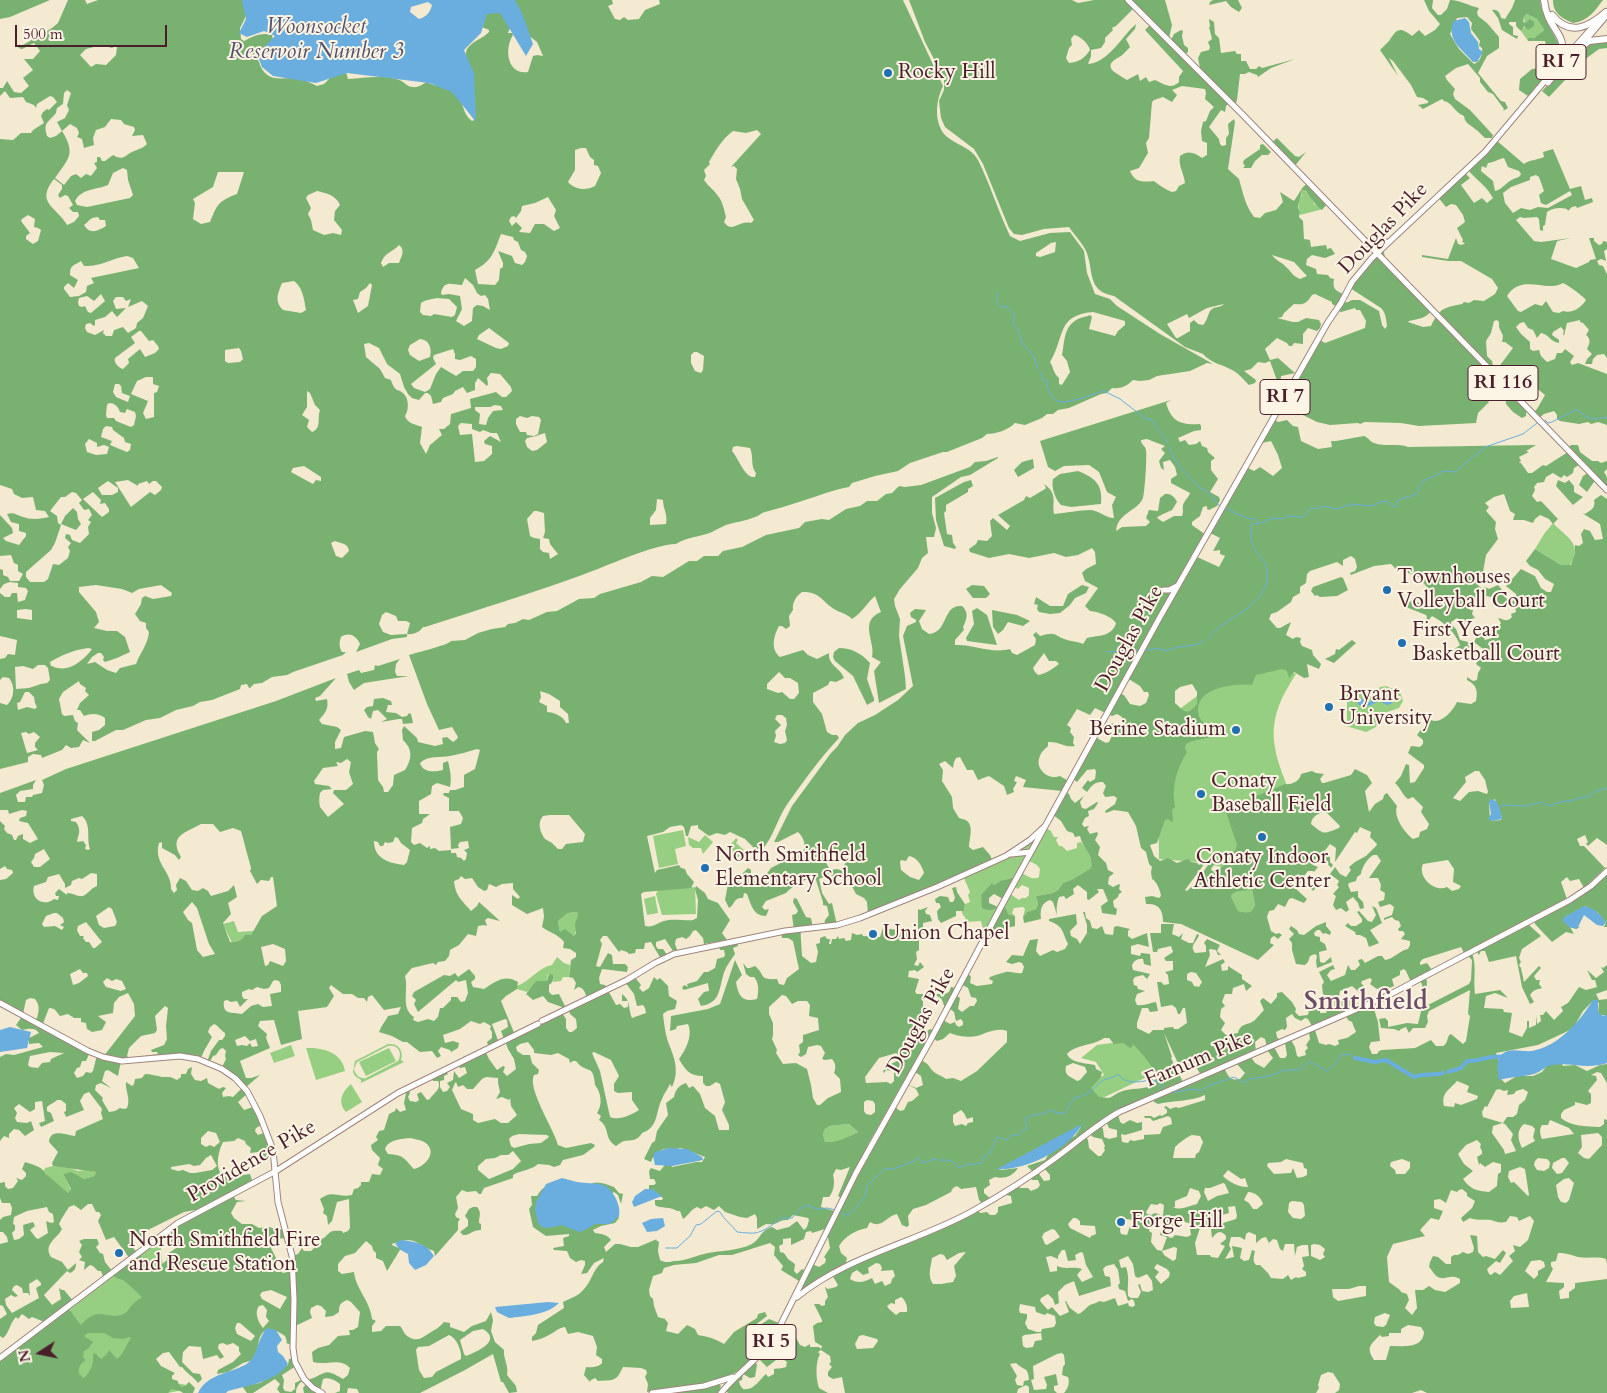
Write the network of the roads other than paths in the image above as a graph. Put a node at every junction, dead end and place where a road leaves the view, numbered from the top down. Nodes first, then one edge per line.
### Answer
1 (1128, 0) edge
2 (1546, 0) edge
3 (1607, 12) edge
4 (1607, 39) edge
5 (1575, 52) junction
6 (1547, 78) junction
7 (1515, 118) junction
8 (1391, 239) junction
9 (1365, 242) junction
10 (1385, 245) junction
11 (1376, 253) junction
12 (1385, 263) junction
13 (1366, 264) junction
14 (1607, 490) edge
15 (1178, 585) junction
16 (1164, 590) dead end
17 (1047, 823) junction
18 (1031, 852) junction
19 (1006, 856) junction
20 (1607, 871) edge
21 (0, 1003) edge
22 (276, 1171) junction
23 (800, 1290) junction
24 (0, 1358) edge
25 (736, 1376) junction
26 (322, 1393) edge
27 (652, 1393) edge
28 (721, 1393) edge

1 - 9 main road, RI 116
2 - 3 highway
2 - 6 highway
3 - 5 main road, Douglas Pike / RI 7
3 - 6 main road, Douglas Pike / RI 7
4 - 5 highway
5 - 7 main road, Douglas Pike / RI 7
6 - 7 main road, Douglas Pike / RI 7
7 - 8 main road, Douglas Pike / RI 7
8 - 9 main road
8 - 10 main road, Douglas Pike / RI 7
9 - 11 main road, RI 116
9 - 13 main road
10 - 11 main road, Douglas Pike / RI 7
10 - 12 main road
11 - 12 main road, RI 116
11 - 13 main road, Douglas Pike / RI 7
12 - 13 main road
12 - 14 main road, RI 116
13 - 15 main road, Douglas Pike / RI 7
15 - 16 main road
15 - 17 main road, Douglas Pike / RI 7
17 - 18 main road, Douglas Pike / RI 7
17 - 19 main road
18 - 19 main road
18 - 23 main road, Douglas Pike / RI 7
19 - 22 main road, Providence Pike
20 - 23 main road, Farnum Pike
21 - 22 main road
22 - 24 main road, Providence Pike
22 - 26 main road
23 - 25 main road, RI 5
25 - 27 main road, RI 5
25 - 28 main road

